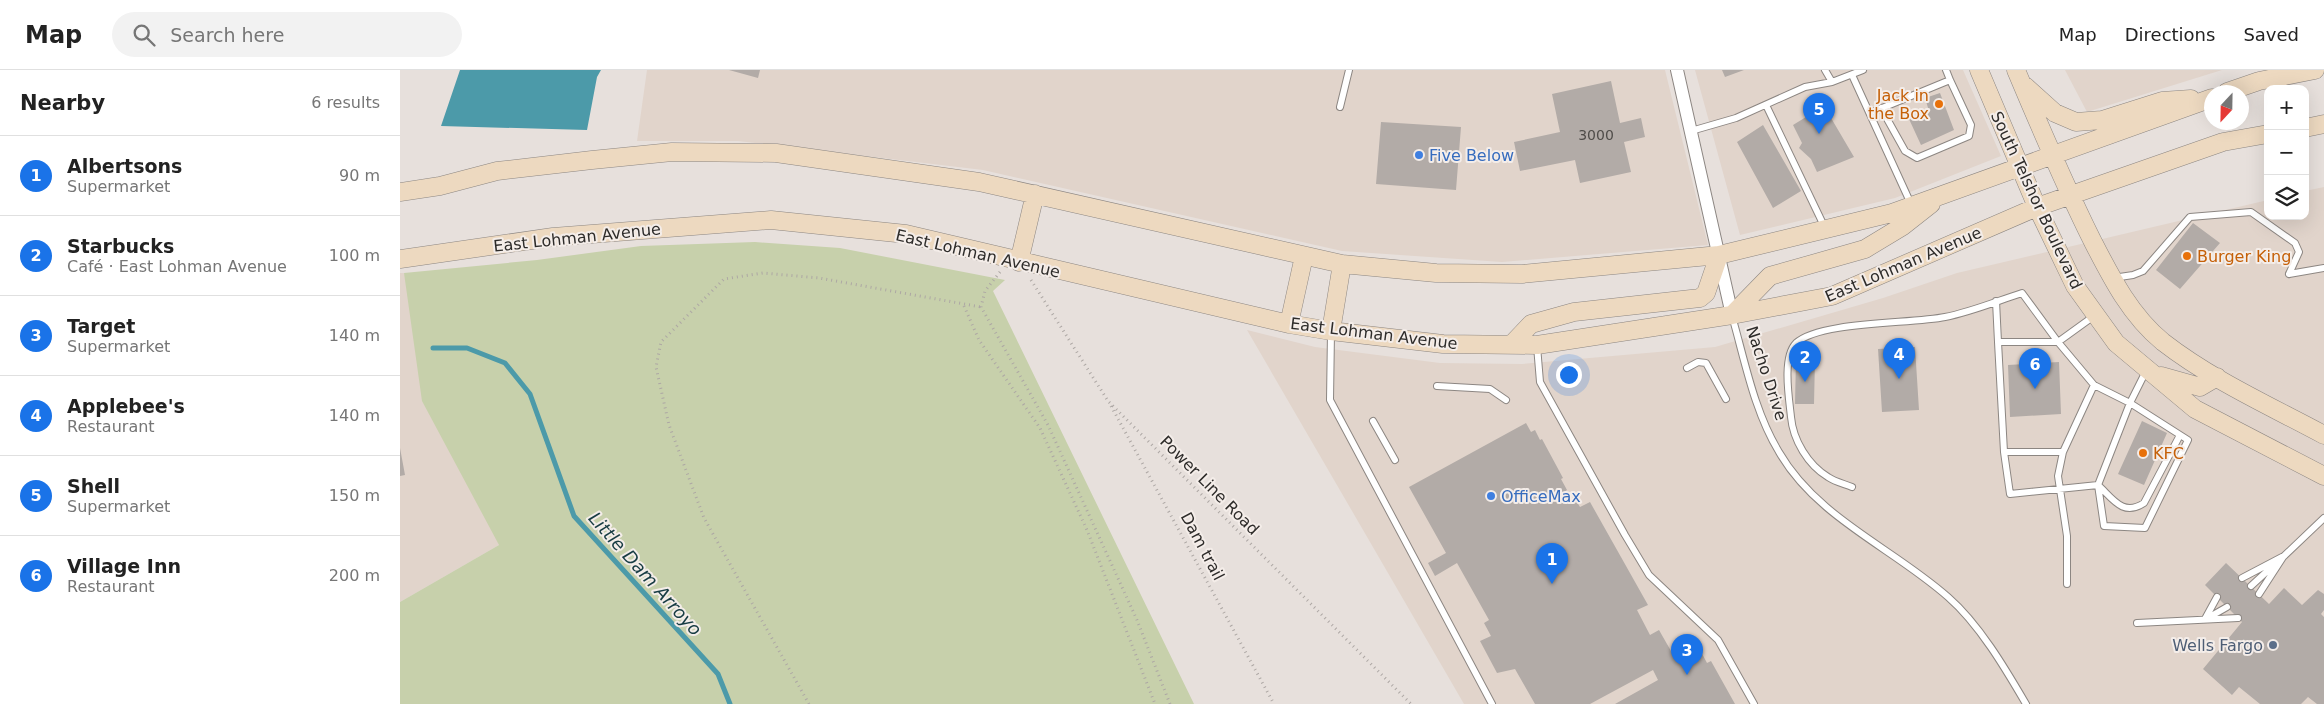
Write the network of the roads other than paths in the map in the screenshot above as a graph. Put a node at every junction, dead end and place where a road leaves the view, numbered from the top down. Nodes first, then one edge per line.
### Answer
1 (1349, 70) edge
2 (1677, 70) edge
3 (1826, 70) edge
4 (1863, 70) edge
5 (1946, 70) edge
6 (1979, 70) edge
7 (2315, 70) edge
8 (1852, 75) junction
9 (2018, 76) edge
10 (1950, 80) junction
11 (1832, 82) junction
12 (2247, 85) edge
13 (2204, 98) edge
14 (2204, 101) edge
15 (1766, 105) junction
16 (1340, 108) dead end
17 (1881, 108) junction
18 (1870, 113) junction
19 (2324, 124) edge
20 (2309, 127) edge
21 (1691, 131) junction
22 (2264, 135) edge
23 (2052, 155) junction
24 (2020, 167) junction
25 (440, 186) junction
26 (400, 192) edge
27 (1035, 194) junction
28 (1943, 194) junction
29 (2069, 196) junction
30 (400, 201) edge
31 (1912, 206) junction
32 (2037, 207) junction
33 (1826, 229) junction
34 (1719, 255) junction
35 (1304, 256) junction
36 (400, 259) edge
37 (1019, 262) junction
38 (1342, 264) junction
39 (2324, 268) edge
40 (2112, 278) junction
41 (1996, 301) junction
42 (1732, 315) junction
43 (2095, 315) junction
44 (1289, 324) junction
45 (1331, 331) junction
46 (1998, 342) junction
47 (2058, 342) junction
48 (1512, 344) junction
49 (1537, 345) junction
50 (1687, 368) dead end
51 (2146, 370) junction
52 (2217, 377) junction
53 (2094, 385) junction
54 (1437, 386) dead end
55 (1726, 399) dead end
56 (1506, 400) dead end
57 (2130, 403) junction
58 (1373, 421) dead end
59 (2180, 435) junction
60 (2324, 435) edge
61 (2004, 452) junction
62 (2063, 452) junction
63 (1395, 460) dead end
64 (2324, 476) edge
65 (2098, 485) junction
66 (1852, 487) dead end
67 (2060, 488) junction
68 (2324, 518) edge
69 (2283, 557) junction
70 (2242, 578) dead end
71 (2067, 584) dead end
72 (2251, 586) dead end
73 (2259, 594) dead end
74 (2217, 597) dead end
75 (2227, 608) dead end
76 (2238, 618) dead end
77 (2205, 619) junction
78 (2137, 623) dead end
79 (1492, 704) edge
80 (1754, 704) edge
81 (2026, 704) edge

1 - 16 lane
2 - 21 street, Nacho Drive
3 - 11 lane
4 - 8 lane
5 - 10 lane
6 - 24 main road, South Telshor Boulevard
7 - 12 main road
8 - 11 lane
8 - 18 lane
9 - 13 main road
9 - 23 main road, South Telshor Boulevard
10 - 17 lane
10 - 17 lane
11 - 15 lane
14 - 23 main road
15 - 21 lane
15 - 33 lane
17 - 18 lane
18 - 31 lane
19 - 20 main road
21 - 34 street, Nacho Drive
22 - 29 main road, East Lohman Avenue
23 - 24 main road
23 - 29 main road, South Telshor Boulevard
24 - 28 main road
24 - 32 main road, South Telshor Boulevard
25 - 26 main road
25 - 27 main road
25 - 30 main road
27 - 35 main road
27 - 37 main road
28 - 31 main road
28 - 42 main road
29 - 32 main road, East Lohman Avenue
29 - 40 main road, South Telshor Boulevard
31 - 33 main road
32 - 42 main road, East Lohman Avenue
32 - 43 main road, South Telshor Boulevard
33 - 34 main road
34 - 38 main road
34 - 42 street, Nacho Drive
34 - 48 main road
35 - 38 main road
35 - 44 main road
36 - 37 main road, East Lohman Avenue
37 - 44 main road, East Lohman Avenue
38 - 45 main road
39 - 40 lane
40 - 52 main road, South Telshor Boulevard
41 - 46 lane
41 - 47 lane
41 - 66 lane
42 - 49 main road, East Lohman Avenue
42 - 81 lane, Nacho Drive
43 - 47 lane
43 - 51 main road, South Telshor Boulevard
44 - 45 main road, East Lohman Avenue
45 - 48 main road, East Lohman Avenue
45 - 79 lane
46 - 47 lane
46 - 61 lane
47 - 53 lane
48 - 49 main road, East Lohman Avenue
49 - 80 lane
50 - 55 lane
51 - 52 main road
51 - 57 lane
51 - 64 main road, South Telshor Boulevard
52 - 60 main road, South Telshor Boulevard
53 - 57 lane
53 - 62 lane
54 - 56 lane
57 - 59 lane
57 - 65 lane
58 - 63 lane
59 - 65 lane
59 - 65 lane
61 - 62 lane
61 - 67 lane
62 - 67 lane
65 - 67 lane
67 - 71 lane
68 - 69 lane
69 - 70 lane
69 - 72 lane
69 - 73 lane
74 - 77 lane
75 - 77 lane
76 - 77 lane
77 - 78 lane

